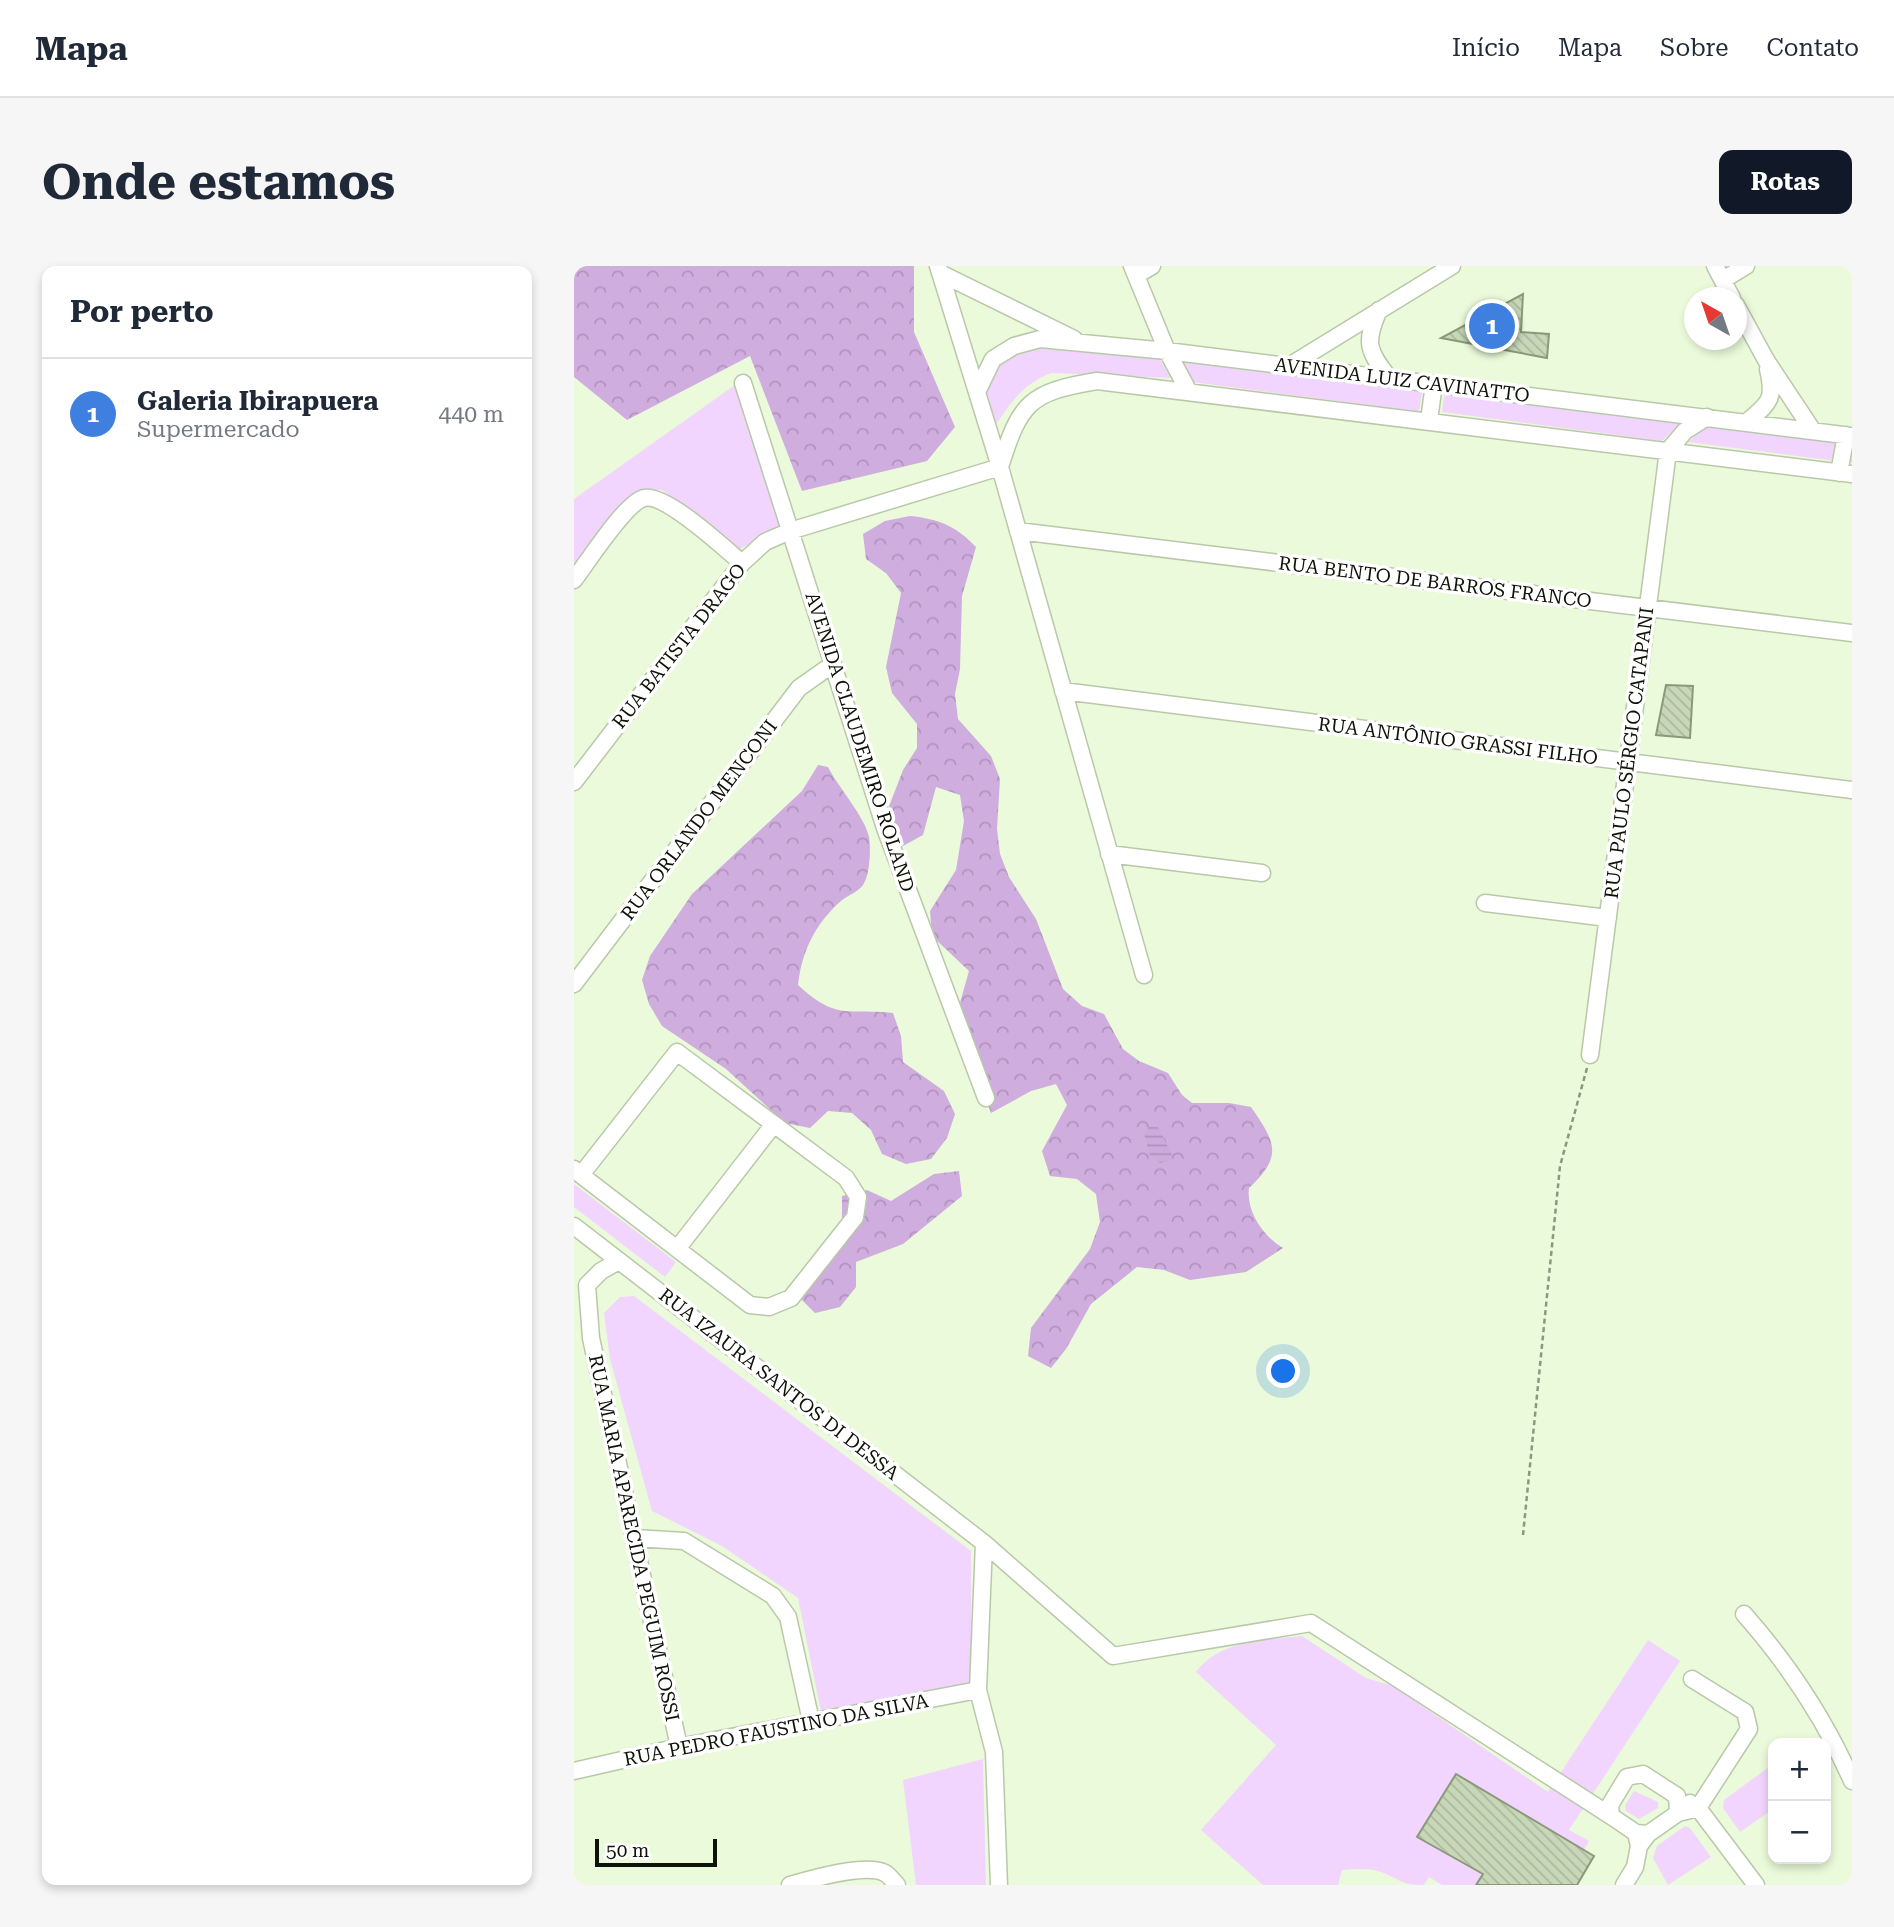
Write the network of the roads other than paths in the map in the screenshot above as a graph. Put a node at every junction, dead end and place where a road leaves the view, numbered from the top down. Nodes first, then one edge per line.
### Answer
1 (1152, 266) edge
2 (1452, 266) edge
3 (1746, 266) edge
4 (939, 270) edge
5 (1135, 271) edge
6 (1719, 273) edge
7 (1380, 310) junction
8 (1747, 324) edge
9 (1082, 343) junction
10 (1167, 351) junction
11 (1766, 360) junction
12 (1289, 366) junction
13 (1390, 378) junction
14 (743, 383) dead end
15 (1434, 384) junction
16 (1188, 390) junction
17 (977, 392) junction
18 (1707, 417) junction
19 (1429, 421) junction
20 (1748, 422) junction
21 (1813, 430) junction
22 (1849, 435) edge
23 (1668, 451) junction
24 (1000, 467) junction
25 (1846, 473) edge
26 (790, 531) junction
27 (1018, 531) junction
28 (742, 563) junction
29 (574, 580) edge
30 (1648, 608) junction
31 (1852, 633) edge
32 (832, 664) junction
33 (1063, 691) junction
34 (1628, 762) junction
35 (574, 782) edge
36 (1852, 790) edge
37 (1110, 854) junction
38 (1262, 873) dead end
39 (1485, 903) dead end
40 (1608, 918) junction
41 (1144, 975) dead end
42 (574, 984) edge
43 (1590, 1055) road end
44 (986, 1098) dead end
45 (774, 1124) junction
46 (578, 1172) edge
47 (574, 1226) edge
48 (677, 1249) junction
49 (619, 1261) junction
50 (591, 1338) junction
51 (574, 1342) edge
52 (635, 1538) junction
53 (984, 1543) junction
54 (1744, 1614) dead end
55 (1692, 1678) dead end
56 (978, 1690) junction
57 (811, 1721) junction
58 (679, 1746) junction
59 (574, 1771) edge
60 (1852, 1781) edge
61 (1676, 1796) junction
62 (1698, 1808) junction
63 (1607, 1811) junction
64 (1678, 1813) junction
65 (1641, 1838) junction
66 (790, 1885) edge
67 (897, 1885) edge
68 (999, 1885) edge
69 (1623, 1885) edge
70 (1756, 1885) edge

1 - 5 street
2 - 7 street
3 - 6 street
4 - 9 street
4 - 17 street
5 - 10 street
7 - 12 street
7 - 13 street
8 - 11 street
9 - 10 street, AVENIDA LUIZ CAVINATTO
9 - 17 street, AVENIDA LUIZ CAVINATTO
10 - 12 street, AVENIDA LUIZ CAVINATTO
10 - 16 street
11 - 20 street
11 - 21 street
12 - 13 street, AVENIDA LUIZ CAVINATTO
13 - 15 street, AVENIDA LUIZ CAVINATTO
14 - 26 street, AVENIDA CLAUDEMIRO ROLAND
15 - 18 street, AVENIDA LUIZ CAVINATTO
15 - 19 street
16 - 19 street, AVENIDA LUIZ CAVINATTO
16 - 24 street, AVENIDA LUIZ CAVINATTO
17 - 24 street
18 - 20 street, AVENIDA LUIZ CAVINATTO
18 - 23 street
19 - 23 street, AVENIDA LUIZ CAVINATTO
20 - 21 street, AVENIDA LUIZ CAVINATTO
21 - 22 street, AVENIDA LUIZ CAVINATTO
22 - 25 street
23 - 25 street, AVENIDA LUIZ CAVINATTO
23 - 30 street, RUA PAULO SÉRGIO CATAPANI
24 - 26 street, RUA BATISTA DRAGO
24 - 27 street
26 - 28 street, RUA BATISTA DRAGO
26 - 32 street, AVENIDA CLAUDEMIRO ROLAND
27 - 30 street, RUA BENTO DE BARROS FRANCO
27 - 33 street
28 - 29 street
28 - 35 street, RUA BATISTA DRAGO
30 - 31 street, RUA BENTO DE BARROS FRANCO
30 - 34 street, RUA PAULO SÉRGIO CATAPANI
32 - 42 street, RUA ORLANDO MENCONI
32 - 44 street, AVENIDA CLAUDEMIRO ROLAND
33 - 34 street, RUA ANTÔNIO GRASSI FILHO
33 - 37 street
34 - 36 street, RUA ANTÔNIO GRASSI FILHO
34 - 40 street, RUA PAULO SÉRGIO CATAPANI
37 - 38 street
37 - 41 street
39 - 40 street
40 - 43 street, RUA PAULO SÉRGIO CATAPANI
45 - 46 street
45 - 48 street
45 - 48 street
46 - 48 street
47 - 49 street, RUA IZAURA SANTOS DI DESSA
49 - 50 street, RUA MARIA APARECIDA PEGUIM ROSSI
49 - 53 street, RUA IZAURA SANTOS DI DESSA
50 - 51 street
50 - 52 street, RUA MARIA APARECIDA PEGUIM ROSSI
52 - 57 street
52 - 58 street, RUA MARIA APARECIDA PEGUIM ROSSI
53 - 56 street
53 - 63 street, RUA IZAURA SANTOS DI DESSA
54 - 60 street
55 - 62 street
56 - 57 street, RUA PEDRO FAUSTINO DA SILVA
56 - 68 street
57 - 58 street, RUA PEDRO FAUSTINO DA SILVA
58 - 59 street, RUA PEDRO FAUSTINO DA SILVA
61 - 62 street
61 - 63 street
61 - 64 street
62 - 64 street
62 - 70 street
63 - 65 street
64 - 65 street
65 - 69 street
66 - 67 street

